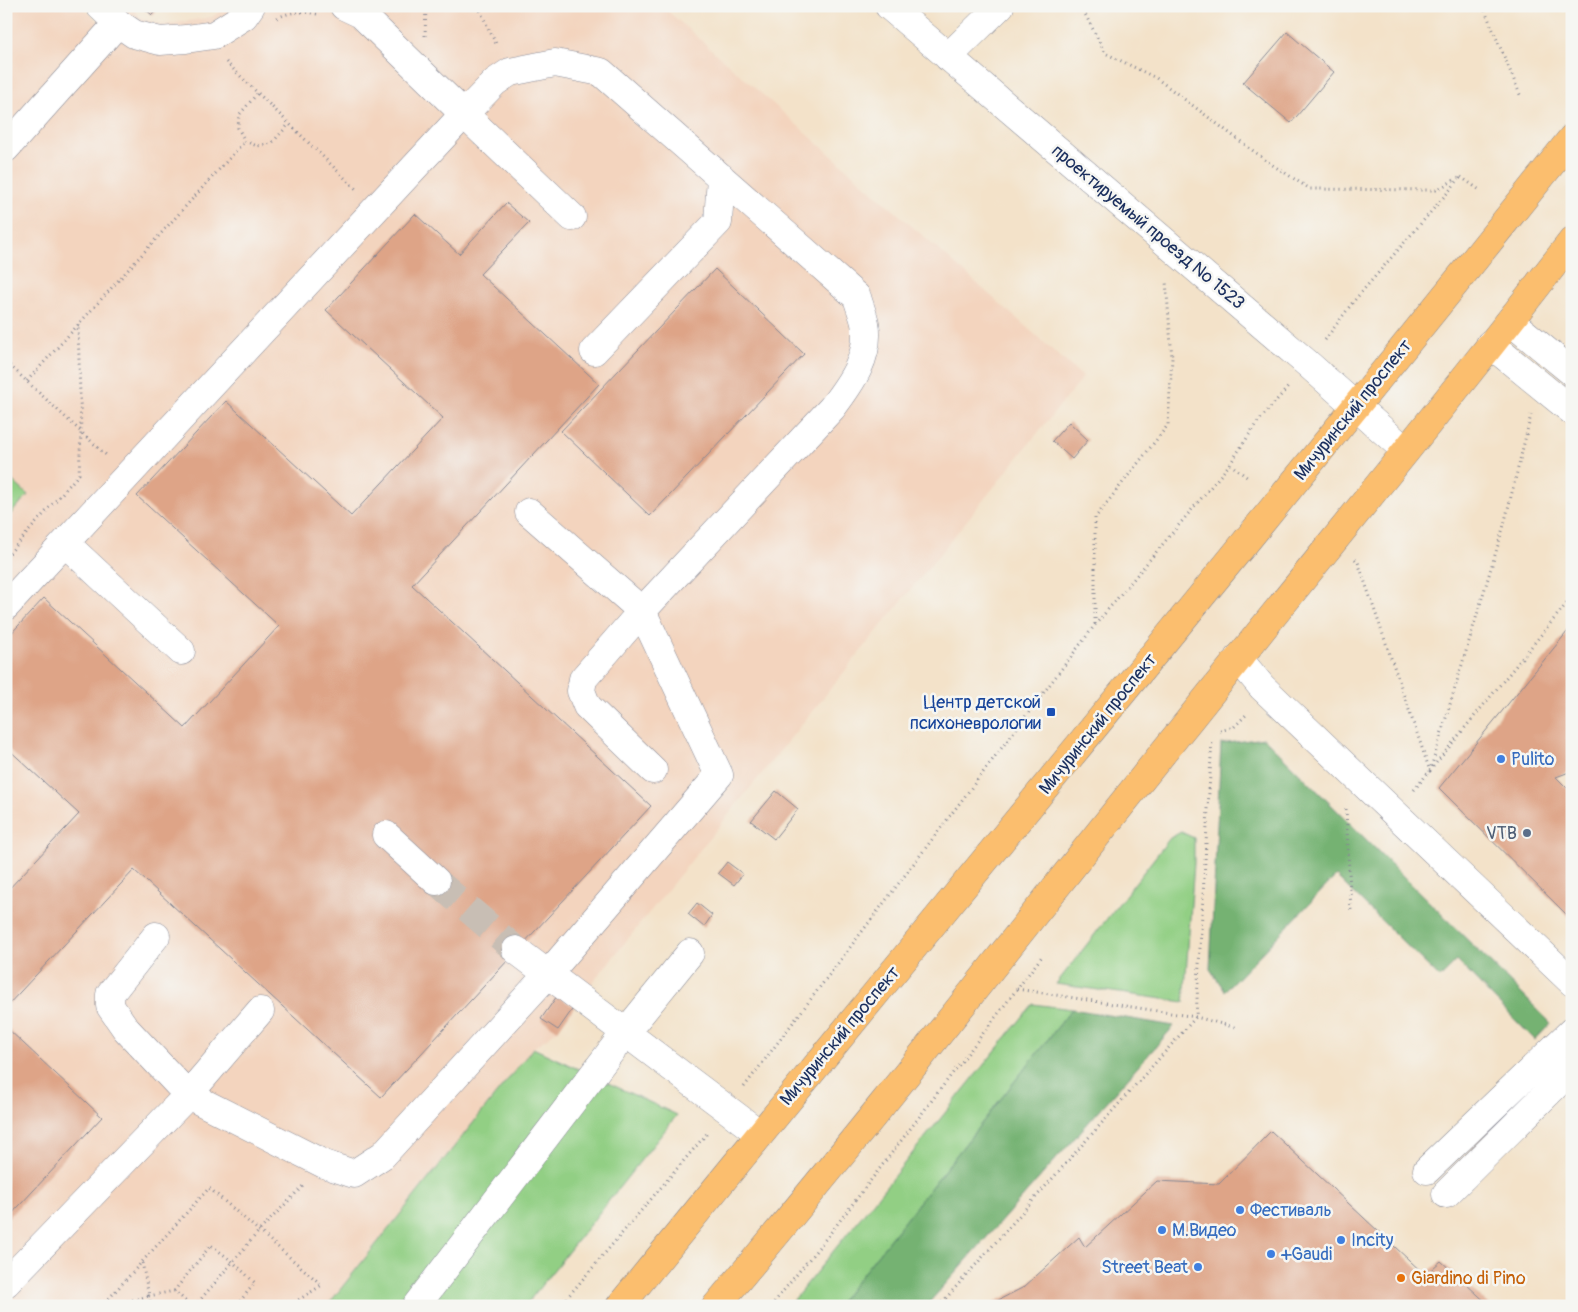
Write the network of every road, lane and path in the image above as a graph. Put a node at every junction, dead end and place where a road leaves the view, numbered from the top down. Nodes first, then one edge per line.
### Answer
1 (252, 6) edge
2 (478, 6) edge
3 (889, 6) edge
4 (1000, 6) edge
5 (1081, 6) edge
6 (1483, 6) edge
7 (331, 10) edge
8 (109, 14) edge
9 (275, 19) dead end
10 (221, 56) dead end
11 (948, 57) junction
12 (510, 72) junction
13 (257, 94) junction
14 (1521, 97) dead end
15 (464, 114) junction
16 (289, 124) junction
17 (1572, 138) edge
18 (245, 141) junction
19 (6, 148) edge
20 (721, 177) junction
21 (1461, 177) junction
22 (1481, 191) dead end
23 (375, 209) junction
24 (572, 217) dead end
25 (1572, 240) edge
26 (1164, 241) junction
27 (1510, 320) junction
28 (78, 324) junction
29 (1490, 344) junction
30 (594, 351) dead end
31 (6, 362) edge
32 (1308, 364) junction
33 (1572, 372) edge
34 (27, 381) junction
35 (1356, 407) junction
36 (1572, 411) edge
37 (1531, 414) dead end
38 (81, 432) junction
39 (1405, 450) junction
40 (1230, 464) junction
41 (128, 476) junction
42 (1248, 478) dead end
43 (529, 512) dead end
44 (65, 542) junction
45 (6, 557) edge
46 (1358, 562) dead end
47 (1572, 597) edge
48 (6, 606) edge
49 (642, 611) junction
50 (1095, 625) junction
51 (180, 651) dead end
52 (1238, 658) junction
53 (1248, 714) dead end
54 (1212, 733) junction
55 (1207, 741) dead end
56 (653, 770) dead end
57 (1430, 771) junction
58 (1413, 792) dead end
59 (1346, 809) dead end
60 (386, 835) dead end
61 (436, 881) tunnel mouth
62 (1351, 911) dead end
63 (156, 936) dead end
64 (516, 950) tunnel mouth
65 (1047, 950) dead end
66 (690, 953) dead end
67 (548, 974) junction
68 (1572, 982) edge
69 (1017, 989) junction
70 (260, 1011) dead end
71 (1196, 1017) junction
72 (1237, 1028) dead end
73 (1572, 1031) edge
74 (626, 1033) junction
75 (1572, 1069) edge
76 (188, 1095) junction
77 (727, 1110) junction
78 (760, 1134) junction
79 (324, 1164) junction
80 (1428, 1170) dead end
81 (1446, 1194) dead end
82 (260, 1232) junction
83 (142, 1261) junction
84 (233, 1262) junction
85 (6, 1283) edge
86 (174, 1291) junction
87 (149, 1296) junction
88 (102, 1306) edge
89 (108, 1306) edge
90 (151, 1306) edge
91 (194, 1306) edge
92 (236, 1306) edge
93 (289, 1306) edge
94 (416, 1306) edge
95 (560, 1306) edge
96 (620, 1306) edge
97 (716, 1306) edge
98 (771, 1306) edge
99 (939, 1306) edge

1 - 8 street
2 - 12 path
3 - 11 street, проектируемый проезд № 1523
4 - 11 street
5 - 21 path
6 - 14 path
7 - 9 path
7 - 15 street
8 - 19 street
10 - 13 path
11 - 26 street, проектируемый проезд № 1523
12 - 15 street
12 - 20 street
13 - 16 path
13 - 18 path
15 - 23 street
15 - 24 street
16 - 18 path
16 - 23 path
17 - 35 main road, Мичуринский проспект
18 - 28 path
20 - 30 street
20 - 49 street
21 - 22 path
21 - 32 path
23 - 41 street
25 - 27 main road
26 - 32 street, проектируемый проезд № 1523
26 - 50 path
27 - 29 main road
27 - 33 street
28 - 34 path
28 - 38 path
29 - 36 street
29 - 39 main road
31 - 34 path
32 - 35 street, проектируемый проезд № 1523
32 - 40 path
34 - 38 path
35 - 39 street, проектируемый проезд № 1523
35 - 78 main road, Мичуринский проспект
37 - 57 path
38 - 41 path
38 - 45 path
39 - 52 main road
40 - 42 path
40 - 50 path
41 - 44 street
43 - 49 street
44 - 48 street
44 - 51 street
46 - 57 path
47 - 57 path
49 - 56 street
49 - 67 street
50 - 77 path
52 - 68 street
52 - 97 main road
53 - 54 path
54 - 55 path
54 - 71 path
57 - 58 path
59 - 62 path
60 - 61 street
63 - 76 street
64 - 67 street
65 - 69 path
66 - 74 street
67 - 74 street
67 - 79 street
69 - 71 path
69 - 98 path
70 - 76 street
71 - 72 path
71 - 99 path
73 - 80 street
74 - 77 street
74 - 94 street
75 - 81 street
76 - 79 street
76 - 85 street
77 - 78 street
77 - 95 path
78 - 96 main road, Мичуринский проспект
79 - 82 path
82 - 83 path
82 - 84 path
82 - 93 path
83 - 87 path
83 - 88 path
84 - 86 path
84 - 91 path
84 - 92 path
86 - 87 path
86 - 91 path
87 - 89 path
87 - 90 path

